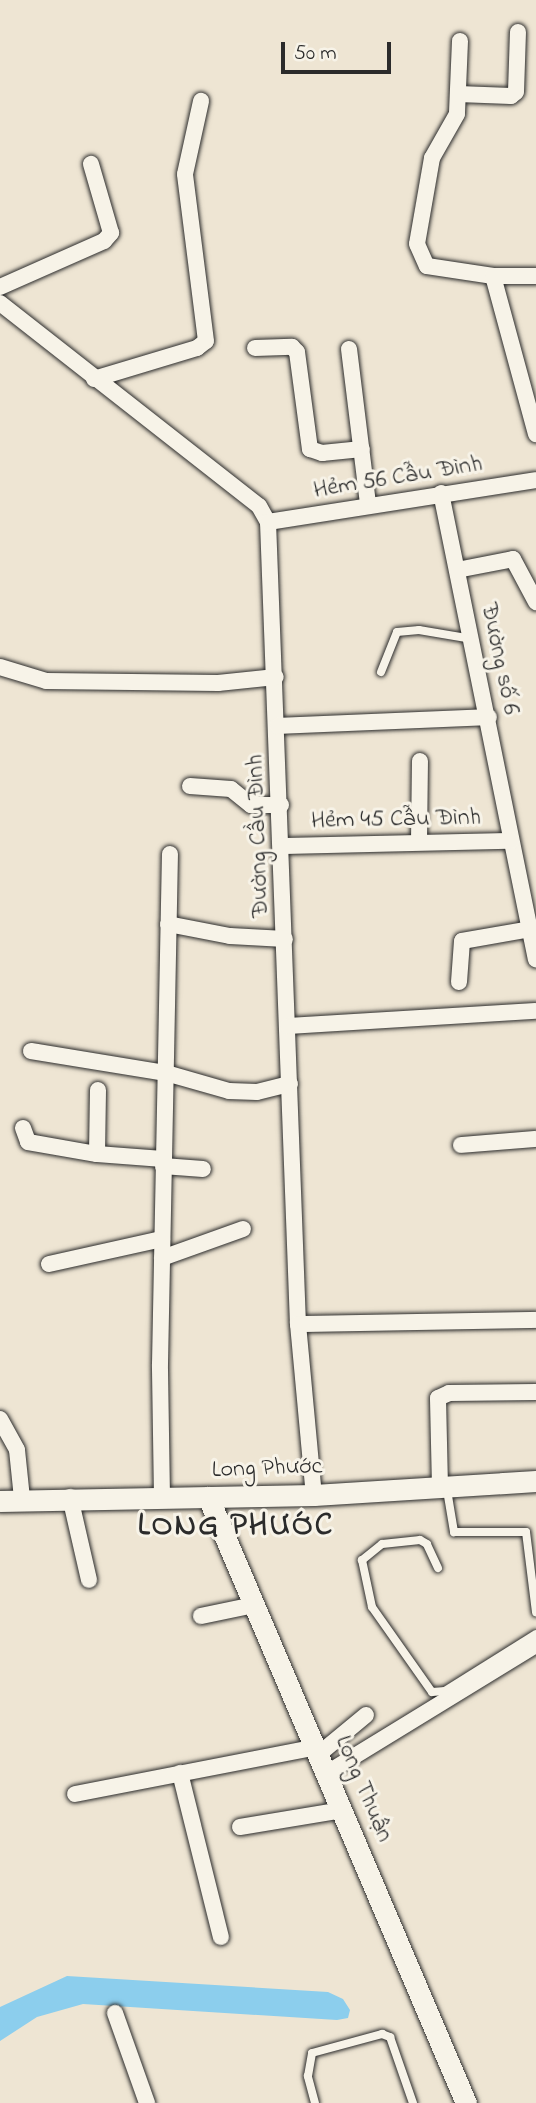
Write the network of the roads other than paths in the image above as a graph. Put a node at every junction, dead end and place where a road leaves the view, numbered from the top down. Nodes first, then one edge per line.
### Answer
1 (518, 32) dead end
2 (460, 41) dead end
3 (458, 94) junction
4 (201, 101) dead end
5 (91, 164) dead end
6 (493, 276) junction
7 (536, 276) edge
8 (0, 287) edge
9 (0, 303) edge
10 (255, 348) dead end
11 (349, 349) dead end
12 (94, 379) junction
13 (536, 434) edge
14 (362, 449) junction
15 (536, 480) edge
16 (441, 493) junction
17 (368, 504) junction
18 (268, 523) junction
19 (457, 570) junction
20 (536, 602) edge
21 (472, 639) junction
22 (2, 672) edge
23 (381, 672) dead end
24 (276, 677) junction
25 (489, 717) junction
26 (278, 726) junction
27 (421, 761) dead end
28 (190, 786) dead end
29 (281, 805) junction
30 (419, 841) junction
31 (511, 841) junction
32 (282, 846) junction
33 (170, 854) dead end
34 (531, 911) edge
35 (168, 924) junction
36 (530, 929) junction
37 (285, 939) junction
38 (536, 959) edge
39 (460, 982) dead end
40 (536, 1011) edge
41 (288, 1026) junction
42 (31, 1051) dead end
43 (166, 1073) junction
44 (290, 1084) junction
45 (98, 1090) dead end
46 (23, 1128) dead end
47 (536, 1139) edge
48 (461, 1145) dead end
49 (97, 1154) junction
50 (163, 1162) junction
51 (203, 1169) dead end
52 (243, 1229) dead end
53 (162, 1239) junction
54 (162, 1258) junction
55 (49, 1264) dead end
56 (536, 1320) edge
57 (298, 1324) junction
58 (536, 1392) edge
59 (0, 1419) edge
60 (536, 1481) edge
61 (443, 1487) junction
62 (314, 1495) junction
63 (70, 1497) junction
64 (162, 1497) junction
65 (208, 1497) junction
66 (22, 1498) junction
67 (0, 1501) edge
68 (438, 1568) dead end
69 (89, 1580) dead end
70 (254, 1605) junction
71 (536, 1612) edge
72 (201, 1616) dead end
73 (536, 1634) edge
74 (536, 1645) edge
75 (366, 1716) dead end
76 (321, 1758) junction
77 (180, 1773) junction
78 (75, 1794) dead end
79 (343, 1810) junction
80 (240, 1827) dead end
81 (221, 1937) dead end
82 (115, 2013) dead end
83 (147, 2103) edge
84 (315, 2103) edge
85 (413, 2103) edge
86 (466, 2103) edge

1 - 3 street
2 - 3 street
3 - 6 street
4 - 12 street
5 - 8 street
6 - 7 street
6 - 13 street
9 - 12 street
10 - 14 street
11 - 14 street
12 - 18 street
14 - 17 street
15 - 16 street, Hẻm 56 Cẫu Đình
16 - 17 street, Hẻm 56 Cẫu Đình
16 - 19 street, Đường số 6
17 - 18 street, Hẻm 56 Cẫu Đình
18 - 24 street, Đường Cầu Đình
19 - 20 street
19 - 21 street, Đường số 6
21 - 23 lane
21 - 25 street, Đường số 6
22 - 24 street
24 - 26 street, Đường Cầu Đình
25 - 26 street
25 - 31 street, Đường số 6
26 - 29 street, Đường Cầu Đình
27 - 30 street
28 - 29 street
29 - 32 street, Đường Cầu Đình
30 - 31 street, Hẻm 45 Cẫu Đình
30 - 32 street, Hẻm 45 Cẫu Đình
31 - 34 street, Đường số 6
32 - 37 street, Đường Cầu Đình
33 - 35 street
34 - 36 street, Đường số 6
35 - 37 street
35 - 43 street
36 - 38 street, Đường số 6
36 - 39 street
37 - 41 street, Đường Cầu Đình
40 - 41 street
41 - 44 street, Đường Cầu Đình
42 - 43 street
43 - 44 street
43 - 50 street
44 - 57 street, Đường Cầu Đình
45 - 49 street
46 - 49 street
47 - 48 street
49 - 50 street
50 - 51 street
50 - 53 street
52 - 54 street
53 - 54 street
53 - 55 street
54 - 64 street
56 - 57 street
57 - 62 street, Đường Cầu Đình
58 - 61 street
59 - 66 street
60 - 61 street, Long Phước
61 - 62 street, Long Phước
61 - 71 lane
62 - 65 street, Long Phước
63 - 64 street, Long Phước
63 - 66 street, Long Phước
63 - 69 street
64 - 65 street, Long Phước
65 - 70 street, Long Thuận
66 - 67 street, Long Phước
68 - 73 lane
70 - 72 street
70 - 76 street, Long Thuận
74 - 76 street
75 - 76 street
76 - 77 street
76 - 79 street, Long Thuận
77 - 78 street
77 - 81 street
79 - 80 street
79 - 86 street, Long Thuận
82 - 83 street
84 - 85 lane

